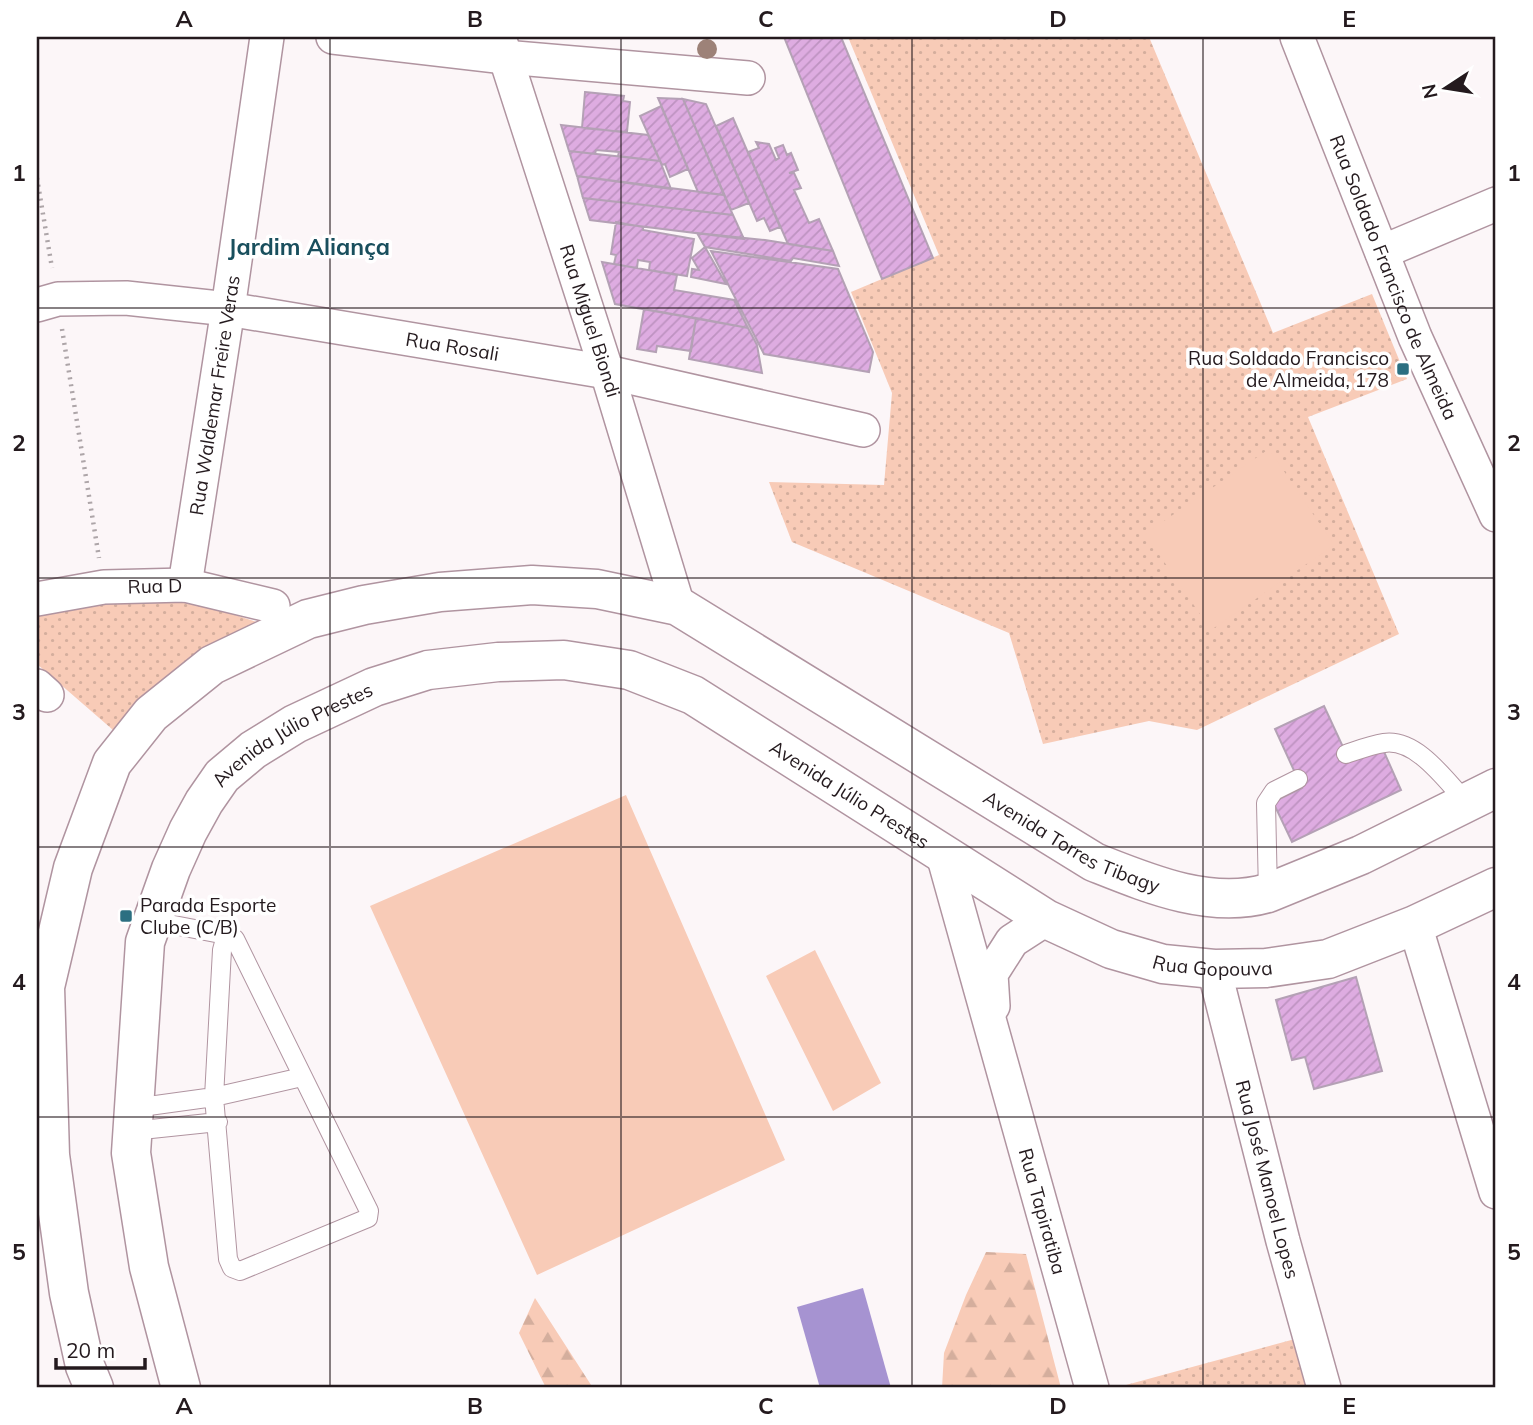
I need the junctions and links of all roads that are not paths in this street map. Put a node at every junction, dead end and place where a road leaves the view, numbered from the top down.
1 (267, 37) edge
2 (333, 37) edge
3 (1297, 37) edge
4 (502, 47) edge
5 (748, 78) dead end
6 (1496, 204) edge
7 (1382, 252) junction
8 (47, 302) edge
9 (229, 309) junction
10 (607, 372) junction
11 (863, 430) dead end
12 (1495, 509) edge
13 (186, 585) junction
14 (37, 599) edge
15 (273, 606) dead end
16 (678, 606) junction
17 (1346, 754) dead end
18 (1298, 779) dead end
19 (1482, 796) edge
20 (942, 851) junction
21 (1496, 887) edge
22 (1268, 893) junction
23 (1046, 919) junction
24 (153, 920) junction
25 (1415, 925) junction
26 (226, 935) junction
27 (1214, 968) junction
28 (994, 1037) junction
29 (302, 1077) junction
30 (214, 1097) junction
31 (133, 1120) junction
32 (218, 1122) junction
33 (1496, 1192) edge
34 (94, 1388) edge
35 (181, 1388) edge
36 (1092, 1388) edge
37 (1324, 1388) edge

1 - 9 street, Rua Waldemar Freire Veras
2 - 4 street
3 - 7 street, Rua Soldado Francisco de Almeida
4 - 5 street
4 - 10 street, Rua Miguel Biondi
6 - 7 street
7 - 12 street, Rua Soldado Francisco de Almeida
8 - 9 street, Rua Rosali
9 - 10 street, Rua Rosali
9 - 13 street, Rua Waldemar Freire Veras
10 - 11 street, Rua Rosali
10 - 16 street, Rua Miguel Biondi
13 - 14 street, Rua D
13 - 15 street, Rua D
16 - 22 main road, Avenida Torres Tibagy
16 - 34 main road
17 - 19 lane
18 - 22 lane
19 - 22 main road, Avenida Torres Tibagy
20 - 23 main road, Rua Gopouva
20 - 24 main road, Avenida Júlio Prestes
20 - 28 street, Rua Tapiratiba
21 - 25 main road, Rua Gopouva
23 - 27 main road, Rua Gopouva
23 - 28 street, Rua Tapiratiba
24 - 26 lane
24 - 31 main road, Avenida Júlio Prestes
25 - 27 main road, Rua Gopouva
25 - 33 street
26 - 29 lane
26 - 30 lane
27 - 37 street, Rua José Manoel Lopes
28 - 36 street, Rua Tapiratiba
29 - 30 lane
29 - 32 lane
30 - 31 lane
30 - 32 lane
31 - 32 lane
31 - 35 main road, Avenida Júlio Prestes

